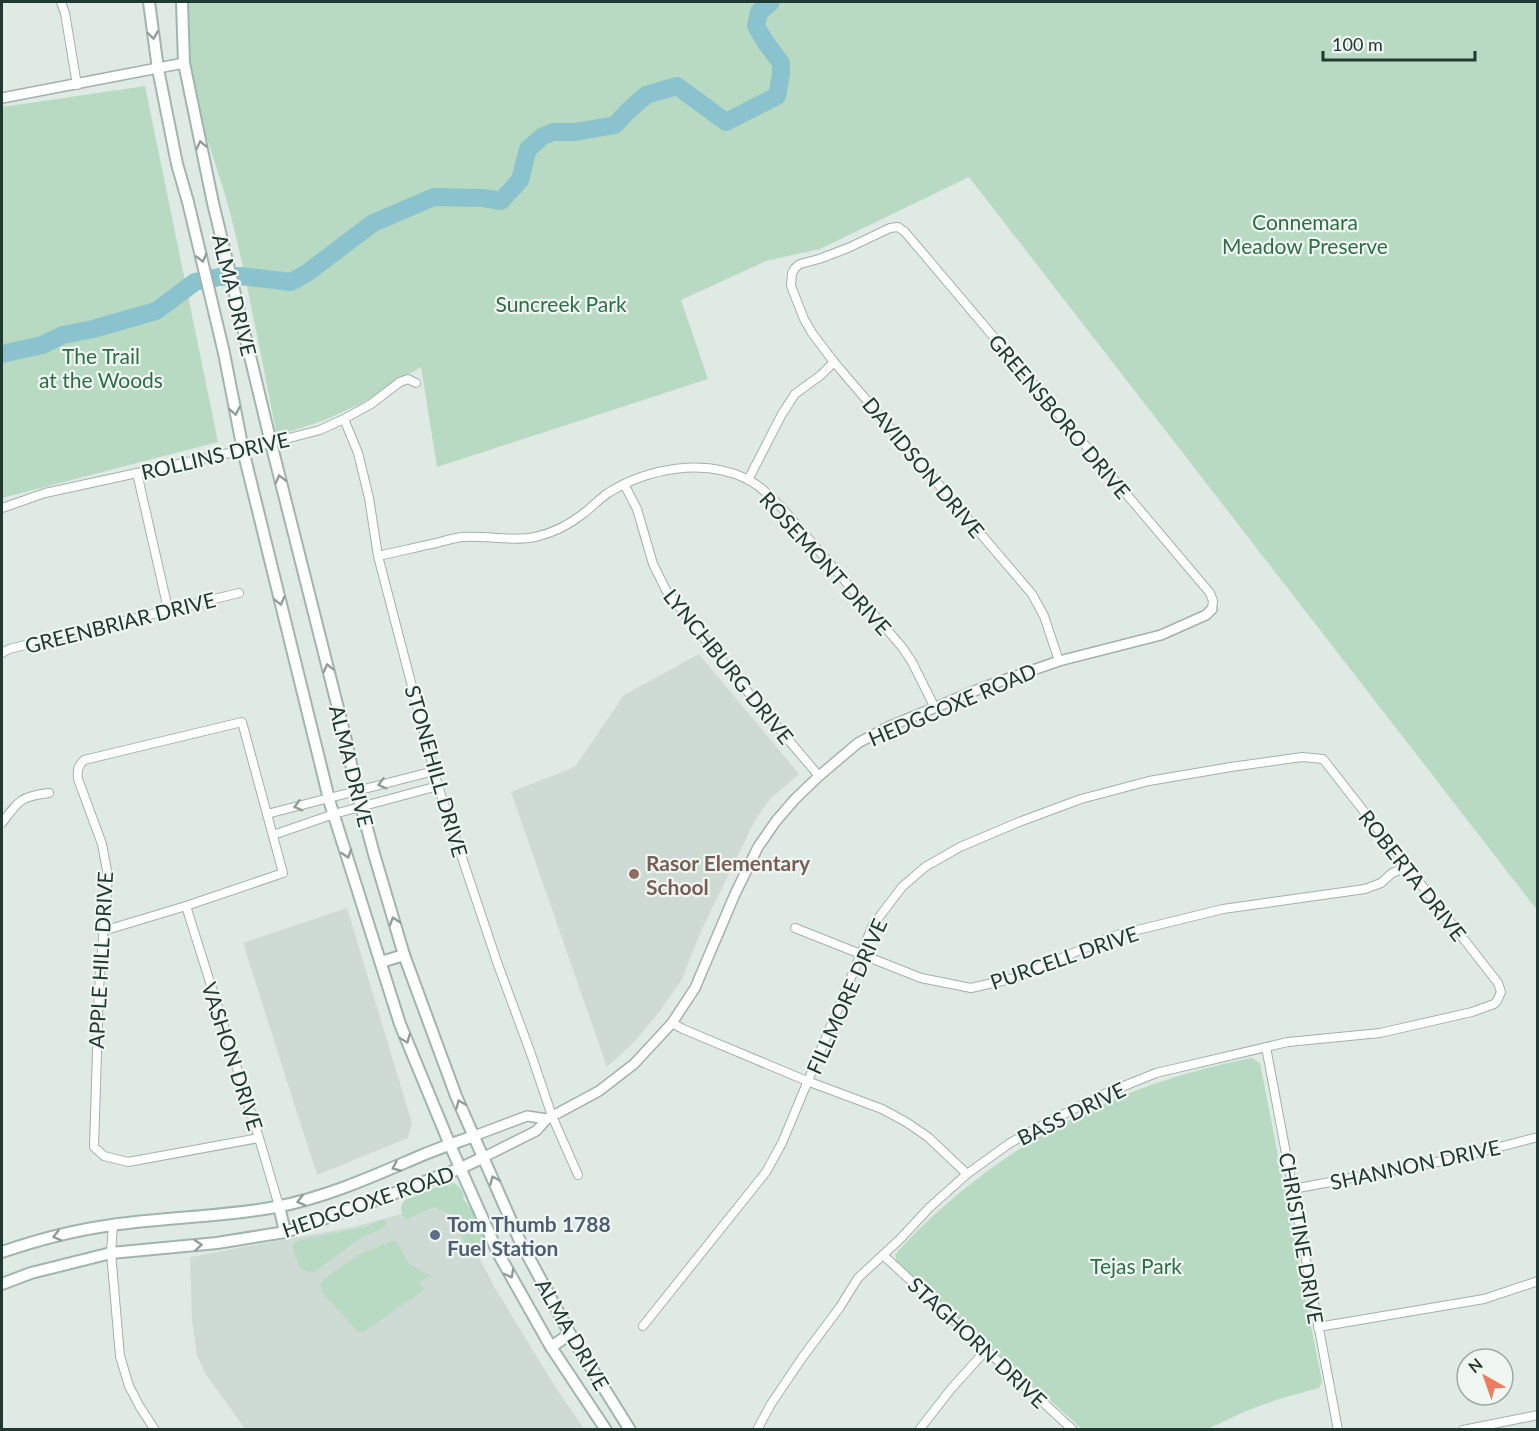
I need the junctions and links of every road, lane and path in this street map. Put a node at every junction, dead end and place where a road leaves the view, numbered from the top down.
1 (61, 2) edge
2 (149, 2) edge
3 (182, 2) edge
4 (184, 63) junction
5 (158, 69) junction
6 (77, 85) junction
7 (2, 98) edge
8 (898, 228) joint
9 (834, 362) junction
10 (416, 383) dead end
11 (344, 419) junction
12 (271, 443) junction
13 (243, 450) junction
14 (137, 473) junction
15 (748, 480) junction
16 (624, 484) junction
17 (2, 508) edge
18 (378, 556) junction
19 (239, 593) dead end
20 (168, 609) junction
21 (1212, 609) joint
22 (2, 653) edge
23 (1059, 661) junction
24 (935, 708) junction
25 (1323, 759) joint
26 (434, 771) junction
27 (819, 776) junction
28 (438, 786) junction
29 (357, 791) junction
30 (49, 793) dead end
31 (329, 798) junction
32 (362, 807) junction
33 (267, 814) junction
34 (334, 814) junction
35 (2, 823) edge
36 (273, 835) junction
37 (1407, 867) junction
38 (186, 906) junction
39 (795, 928) dead end
40 (103, 931) junction
41 (860, 954) junction
42 (404, 956) junction
43 (381, 962) junction
44 (1501, 992) joint
45 (672, 1023) junction
46 (1266, 1047) junction
47 (807, 1081) junction
48 (549, 1118) junction
49 (474, 1136) junction
50 (1538, 1137) edge
51 (259, 1138) junction
52 (450, 1145) junction
53 (484, 1157) junction
54 (461, 1168) junction
55 (967, 1174) junction
56 (578, 1175) dead end
57 (1293, 1189) junction
58 (279, 1206) junction
59 (113, 1225) junction
60 (285, 1232) junction
61 (2, 1252) edge
62 (111, 1253) junction
63 (883, 1255) junction
64 (1538, 1281) edge
65 (2, 1284) edge
66 (643, 1326) dead end
67 (1318, 1327) junction
68 (570, 1334) junction
69 (551, 1347) junction
70 (987, 1350) junction
71 (1538, 1415) edge
72 (155, 1430) edge
73 (606, 1430) edge
74 (630, 1430) edge
75 (757, 1430) edge
76 (919, 1430) edge
77 (1073, 1430) edge
78 (1338, 1430) edge
79 (1463, 1430) edge

1 - 6 street
2 -> 5 main road, ALMA DRIVE
3 - 4 main road, ALMA DRIVE
4 - 5 street
12 -> 4 main road, ALMA DRIVE
5 - 6 street
5 -> 13 main road, ALMA DRIVE
6 - 7 street
8 - 9 street, DAVIDSON DRIVE
8 - 21 street, GREENSBORO DRIVE
9 - 15 street
9 - 23 street, DAVIDSON DRIVE
10 - 11 street, ROLLINS DRIVE
11 - 12 street, ROLLINS DRIVE
11 - 18 street, STONEHILL DRIVE
12 - 13 street, ROLLINS DRIVE
29 -> 12 main road, ALMA DRIVE
13 - 14 street, ROLLINS DRIVE
13 -> 31 main road, ALMA DRIVE
14 - 17 street, ROLLINS DRIVE
14 - 20 street
15 - 16 street, ROSEMONT DRIVE
15 - 24 street, ROSEMONT DRIVE
16 - 18 street, ROSEMONT DRIVE
16 - 27 street, LYNCHBURG DRIVE
18 - 26 street, STONEHILL DRIVE
19 - 20 street, GREENBRIAR DRIVE
20 - 22 street, GREENBRIAR DRIVE
21 - 23 street, HEDGCOXE ROAD
23 - 24 street, HEDGCOXE ROAD
24 - 27 street, HEDGCOXE ROAD
25 - 37 street, ROBERTA DRIVE
25 - 41 street, FILLMORE DRIVE
26 - 28 street, STONEHILL DRIVE
26 -> 29 street
27 - 45 street, HEDGCOXE ROAD
28 - 32 street
28 - 48 street, STONEHILL DRIVE
29 - 31 street
29 - 32 main road, ALMA DRIVE
30 - 35 street
31 -> 33 street
31 - 34 main road, ALMA DRIVE
32 - 34 street
42 -> 32 main road, ALMA DRIVE
33 - 36 street
33 - 40 street, APPLE HILL DRIVE
34 - 36 street
34 -> 43 main road, ALMA DRIVE
36 - 38 street
37 - 41 street, PURCELL DRIVE
37 - 44 street, ROBERTA DRIVE
38 - 40 street
38 - 51 street, VASHON DRIVE
39 - 41 street, PURCELL DRIVE
40 - 51 street, APPLE HILL DRIVE
41 - 47 street, FILLMORE DRIVE
42 - 43 main road
49 -> 42 main road, ALMA DRIVE
43 -> 52 main road, ALMA DRIVE
44 - 46 street, BASS DRIVE
45 - 47 street
45 - 48 street, HEDGCOXE ROAD
46 - 55 street, BASS DRIVE
46 - 57 street, CHRISTINE DRIVE
47 - 55 street
47 - 66 street, FILLMORE DRIVE
48 - 49 street, HEDGCOXE ROAD
48 - 53 street, HEDGCOXE ROAD
48 - 56 street, STONEHILL DRIVE
49 - 52 main road, HEDGCOXE ROAD
49 - 53 main road, ALMA DRIVE
50 - 57 street, SHANNON DRIVE
51 - 58 street, VASHON DRIVE
52 - 54 main road, ALMA DRIVE
52 -> 58 main road, HEDGCOXE ROAD
53 - 54 main road, HEDGCOXE ROAD
68 -> 53 main road, ALMA DRIVE
54 - 60 main road, HEDGCOXE ROAD
54 -> 69 main road, ALMA DRIVE
55 - 63 street, BASS DRIVE
57 - 67 street, CHRISTINE DRIVE
58 - 59 main road, HEDGCOXE ROAD
58 - 60 main road
59 -> 61 main road, HEDGCOXE ROAD
59 - 62 street
62 -> 60 main road, HEDGCOXE ROAD
62 - 65 main road, HEDGCOXE ROAD
62 - 72 street
63 - 70 street, STAGHORN DRIVE
63 - 75 street, BASS DRIVE
64 - 67 street
67 - 78 street, CHRISTINE DRIVE
68 - 69 main road
68 - 74 main road, ALMA DRIVE
69 - 73 main road, ALMA DRIVE
70 - 76 street
70 - 77 street, STAGHORN DRIVE
71 - 79 street

